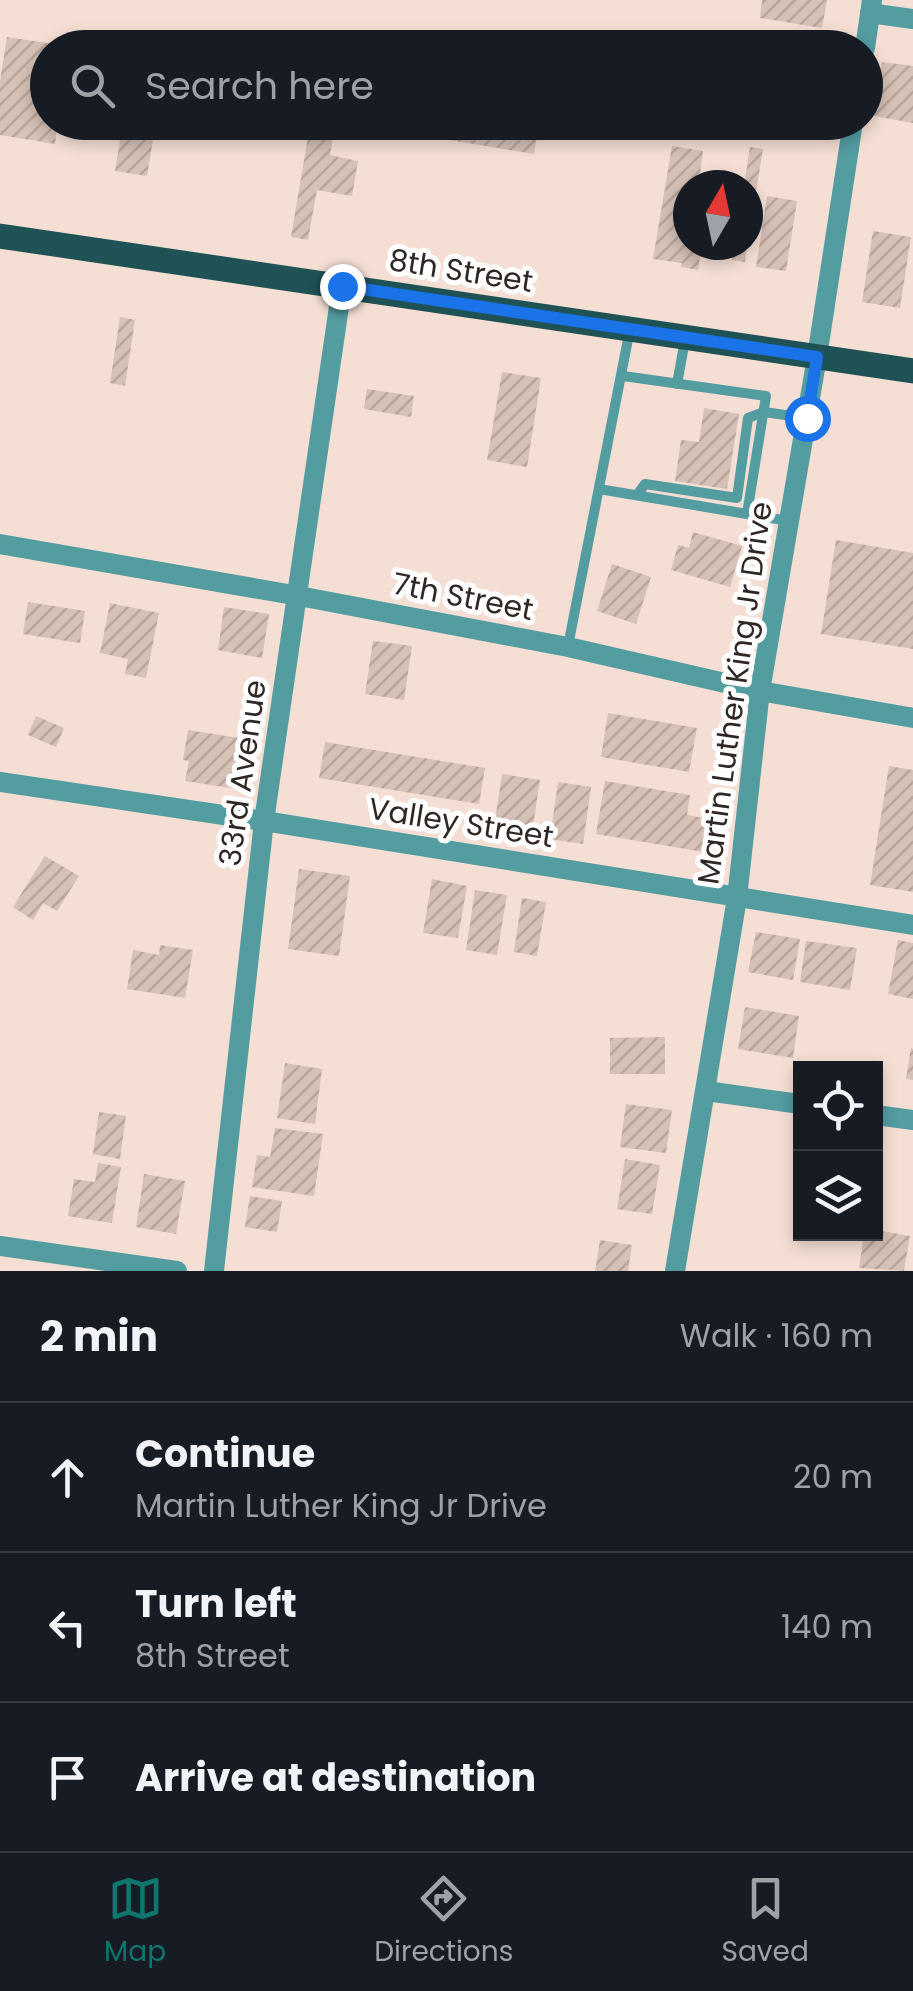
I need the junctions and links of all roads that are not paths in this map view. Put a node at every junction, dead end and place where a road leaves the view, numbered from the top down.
1 (871, 6) edge
2 (913, 19) edge
3 (850, 140) edge
4 (0, 236) edge
5 (342, 286) junction
6 (630, 329) junction
7 (685, 338) junction
8 (817, 357) junction
9 (913, 372) edge
10 (623, 376) junction
11 (677, 384) junction
12 (764, 412) junction
13 (807, 418) junction
14 (599, 489) junction
15 (637, 495) junction
16 (747, 514) junction
17 (790, 520) junction
18 (0, 544) edge
19 (299, 596) junction
20 (568, 647) junction
21 (760, 691) junction
22 (913, 718) edge
23 (0, 782) edge
24 (264, 821) junction
25 (736, 898) junction
26 (913, 925) edge
27 (706, 1091) junction
28 (793, 1103) edge
29 (883, 1116) edge
30 (913, 1120) edge
31 (0, 1246) edge
32 (177, 1271) edge
33 (214, 1271) edge
34 (675, 1271) edge

1 - 2 street
3 - 8 street, Martin Luther King Jr Drive
4 - 5 main road, 8th Street
5 - 6 main road, 8th Street
5 - 19 street, 33rd Avenue
6 - 7 main road, 8th Street
6 - 10 lane
7 - 8 main road, 8th Street
7 - 11 lane
8 - 9 main road, 8th Street
8 - 13 street, Martin Luther King Jr Drive
10 - 11 lane
10 - 14 lane
11 - 12 lane
12 - 13 lane
12 - 15 lane
12 - 16 lane
13 - 17 street, Martin Luther King Jr Drive
14 - 15 lane
14 - 20 lane
15 - 16 lane
16 - 17 lane
17 - 21 street, Martin Luther King Jr Drive
18 - 19 street, 7th Street
19 - 20 street, 7th Street
19 - 24 street, 33rd Avenue
20 - 21 street, 7th Street
21 - 22 street, 7th Street
21 - 25 street, Martin Luther King Jr Drive
23 - 24 street, Valley Street
24 - 25 street, Valley Street
24 - 33 street, 33rd Avenue
25 - 26 street, Valley Street
25 - 27 street, Martin Luther King Jr Drive
27 - 28 street
27 - 34 street, Martin Luther King Jr Drive
29 - 30 street
31 - 32 street

